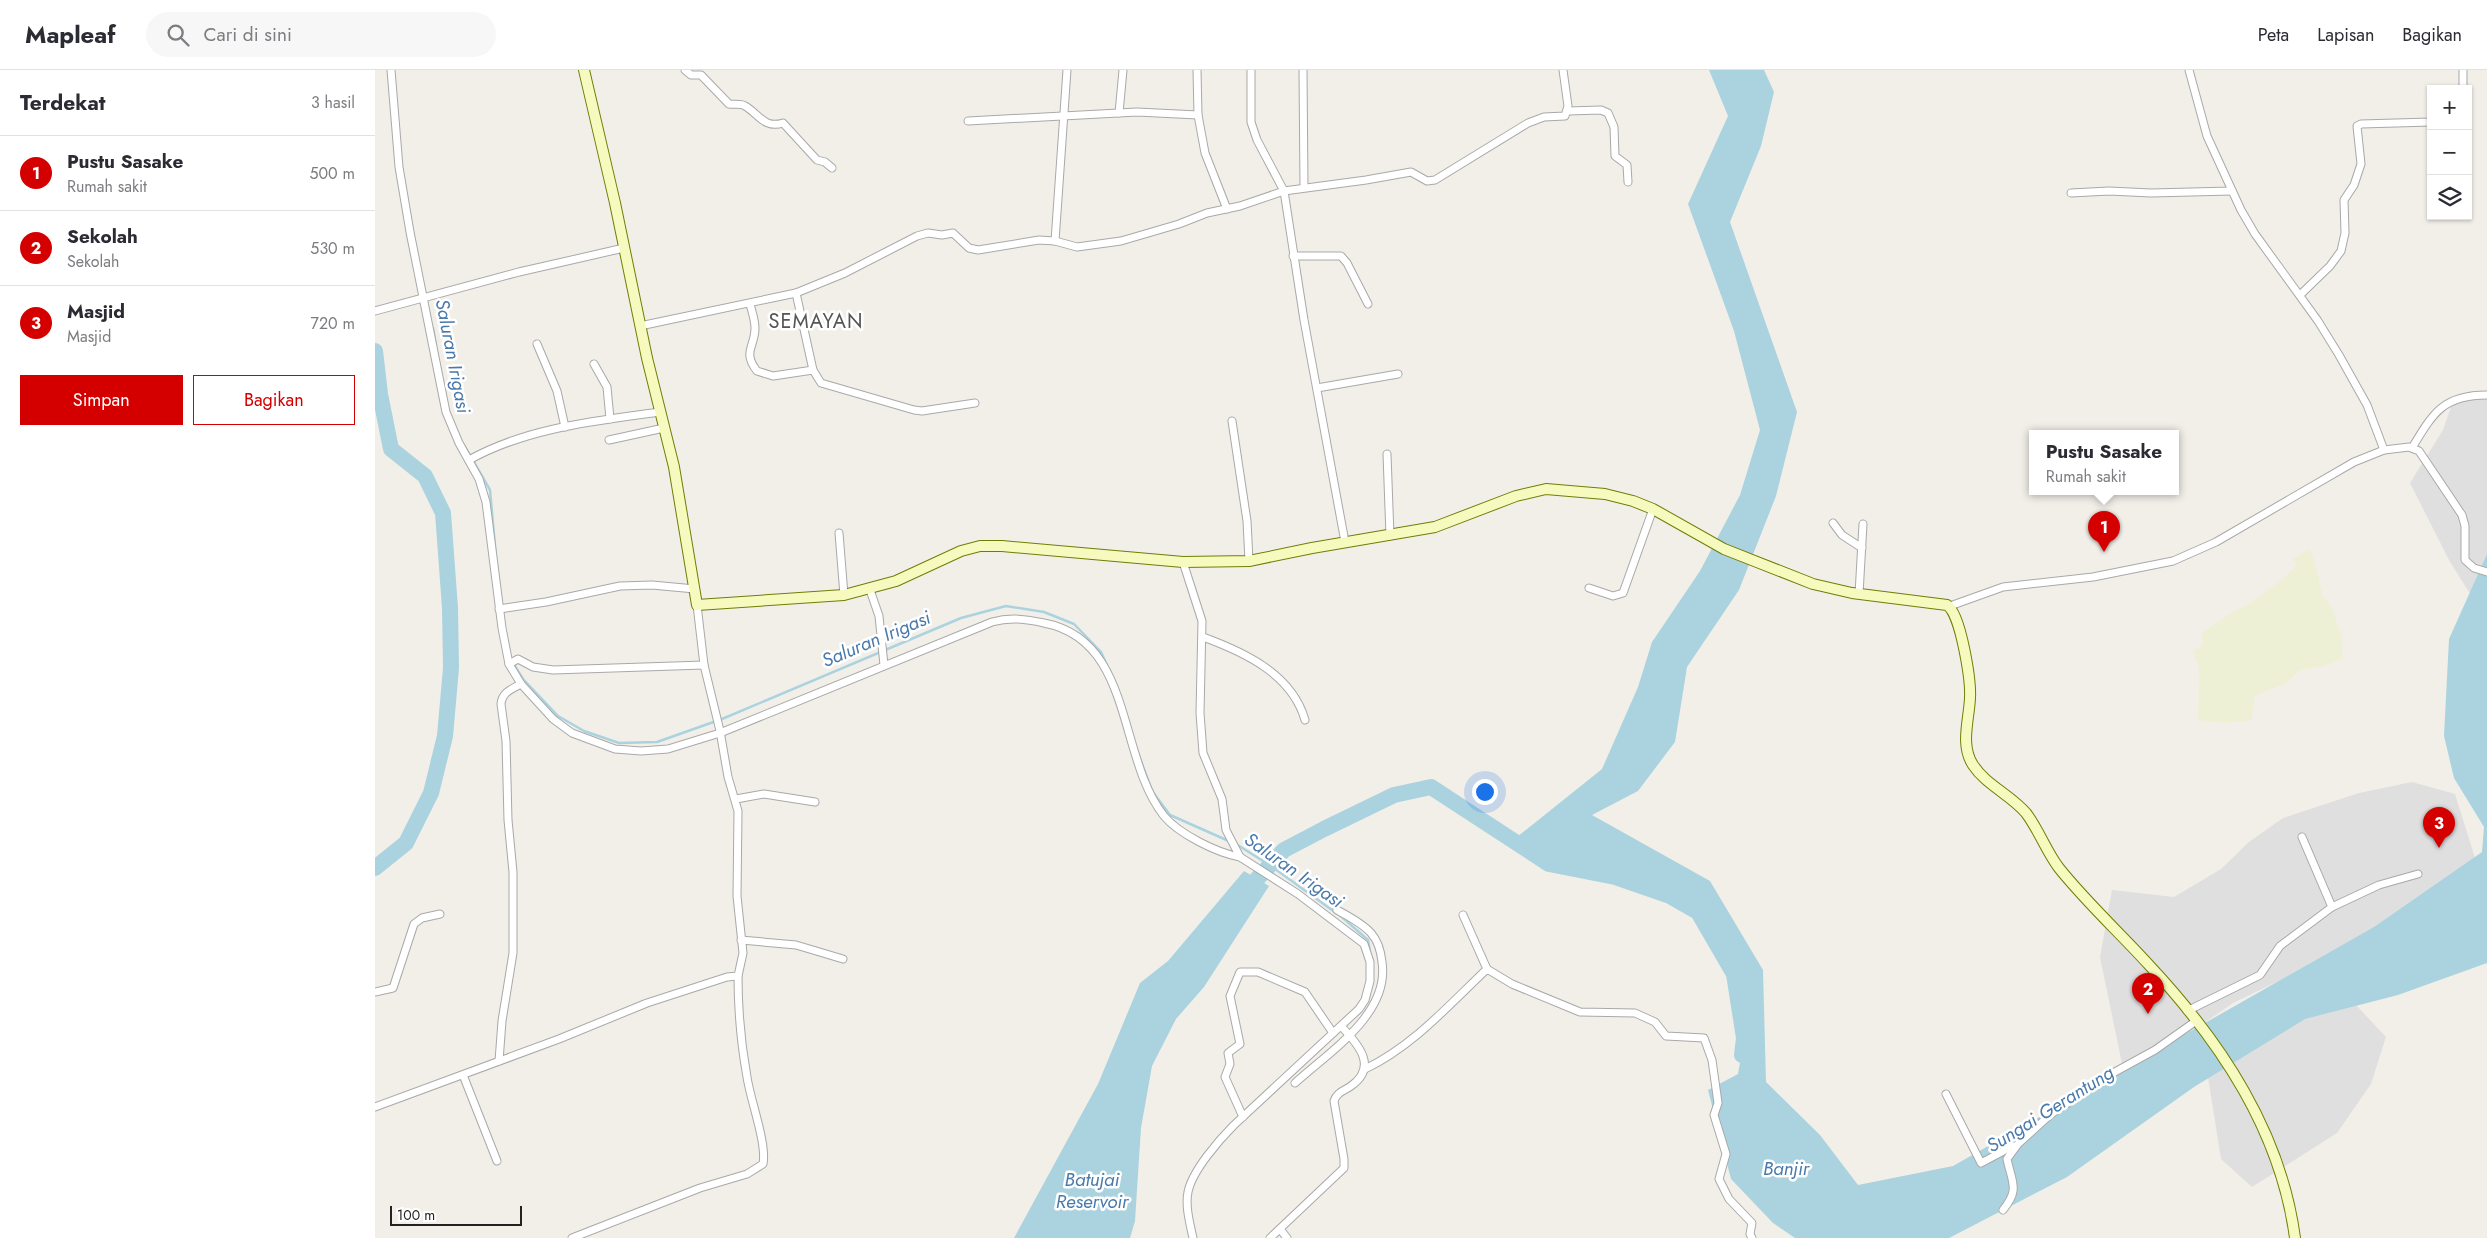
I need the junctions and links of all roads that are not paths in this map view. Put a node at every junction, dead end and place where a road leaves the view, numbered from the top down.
1 (391, 70) edge
2 (584, 70) edge
3 (685, 70) edge
4 (1067, 70) edge
5 (1123, 70) edge
6 (1197, 70) edge
7 (1251, 70) edge
8 (1303, 70) edge
9 (1563, 70) edge
10 (2189, 70) edge
11 (2463, 70) edge
12 (2463, 85) edge
13 (1568, 111) junction
14 (1119, 113) junction
15 (1198, 115) junction
16 (1065, 116) junction
17 (968, 121) dead end
18 (2427, 122) edge
19 (832, 168) dead end
20 (1628, 182) dead end
21 (1304, 187) junction
22 (1284, 191) junction
23 (2233, 191) junction
24 (2071, 193) dead end
25 (1227, 209) junction
26 (1055, 241) junction
27 (624, 248) junction
28 (1293, 256) junction
29 (796, 294) junction
30 (2300, 295) junction
31 (424, 298) junction
32 (749, 304) junction
33 (1368, 304) dead end
34 (375, 311) edge
35 (641, 326) junction
36 (537, 344) dead end
37 (595, 364) dead end
38 (813, 370) junction
39 (1398, 374) dead end
40 (1317, 388) junction
41 (2487, 395) edge
42 (975, 403) dead end
43 (660, 412) junction
44 (610, 419) junction
45 (1232, 421) dead end
46 (565, 427) junction
47 (664, 428) junction
48 (609, 440) dead end
49 (2413, 448) junction
50 (2384, 450) junction
51 (1387, 454) dead end
52 (471, 458) junction
53 (1653, 509) junction
54 (1833, 523) dead end
55 (1863, 524) dead end
56 (839, 533) dead end
57 (1390, 536) junction
58 (1345, 542) junction
59 (1862, 548) junction
60 (1249, 561) junction
61 (1183, 562) junction
62 (2487, 572) edge
63 (1589, 588) dead end
64 (695, 589) junction
65 (870, 590) junction
66 (1859, 594) junction
67 (844, 595) junction
68 (697, 605) junction
69 (1950, 606) junction
70 (500, 609) junction
71 (1203, 636) junction
72 (513, 662) junction
73 (704, 665) junction
74 (884, 665) junction
75 (521, 684) junction
76 (1305, 720) dead end
77 (720, 732) junction
78 (736, 800) junction
79 (815, 802) dead end
80 (2302, 837) dead end
81 (1241, 858) junction
82 (2418, 874) dead end
83 (2332, 907) junction
84 (1337, 910) dead end
85 (440, 914) dead end
86 (1463, 915) dead end
87 (1350, 925) junction
88 (741, 940) junction
89 (843, 959) dead end
90 (1487, 969) junction
91 (738, 976) junction
92 (375, 992) edge
93 (2187, 1010) junction
94 (2197, 1021) junction
95 (1345, 1030) junction
96 (1333, 1033) junction
97 (499, 1061) junction
98 (1365, 1069) junction
99 (463, 1075) junction
100 (1295, 1083) dead end
101 (1946, 1094) dead end
102 (375, 1107) edge
103 (1243, 1117) junction
104 (2018, 1144) junction
105 (497, 1161) dead end
106 (2003, 1210) dead end
107 (1280, 1229) junction
108 (573, 1238) edge
109 (1193, 1238) edge
110 (1270, 1238) edge
111 (1287, 1238) edge
112 (1752, 1238) edge
113 (2295, 1238) edge

1 - 31 street
2 - 27 street
3 - 19 street
4 - 16 street
5 - 14 street
6 - 15 street
7 - 22 street
8 - 21 street
9 - 13 street
10 - 23 street
11 - 12 street
13 - 20 street
13 - 21 street
14 - 15 street
14 - 16 street
15 - 25 street
16 - 17 street
16 - 26 street
18 - 30 street
21 - 22 street
22 - 25 street
22 - 28 street
23 - 24 street
23 - 30 street
25 - 26 street
26 - 29 street
27 - 31 street
27 - 35 street
28 - 33 street
28 - 40 street
29 - 32 street
29 - 38 street
30 - 50 street
31 - 34 street
31 - 52 street
32 - 35 street
32 - 38 street
35 - 43 street
36 - 46 street
37 - 44 street
38 - 42 street
39 - 40 street
40 - 58 street
41 - 49 street
43 - 44 street
43 - 47 street
44 - 46 street
45 - 60 street
46 - 52 street
47 - 48 street
47 - 64 street
49 - 50 street
49 - 62 street
50 - 69 street
51 - 57 street
52 - 70 street
53 - 57 street
53 - 63 street
53 - 66 street
54 - 59 street
55 - 59 street
56 - 67 street
57 - 58 street
58 - 60 street
59 - 66 street
60 - 61 street
61 - 65 street
61 - 71 street
64 - 68 street
64 - 70 street
65 - 67 street
65 - 74 street
66 - 69 street
67 - 68 street
68 - 73 street
69 - 93 street
70 - 72 street
71 - 76 street
71 - 81 street
72 - 73 street
72 - 75 street
73 - 77 street
74 - 77 street
74 - 81 street
75 - 77 street
75 - 97 street
77 - 78 street
78 - 79 street
78 - 88 street
80 - 83 street
81 - 87 street
82 - 83 street
83 - 93 street
84 - 87 street
85 - 92 street
86 - 90 street
87 - 95 street
87 - 95 street
88 - 89 street
88 - 91 street
90 - 98 street
90 - 112 street
91 - 97 street
91 - 108 street
93 - 94 street
94 - 104 street
94 - 113 street
95 - 96 street
95 - 98 street
95 - 100 street
96 - 103 street
96 - 103 street
97 - 99 street
98 - 107 street
99 - 102 street
99 - 105 street
101 - 104 street
103 - 109 street
104 - 106 street
107 - 110 street
107 - 111 street

